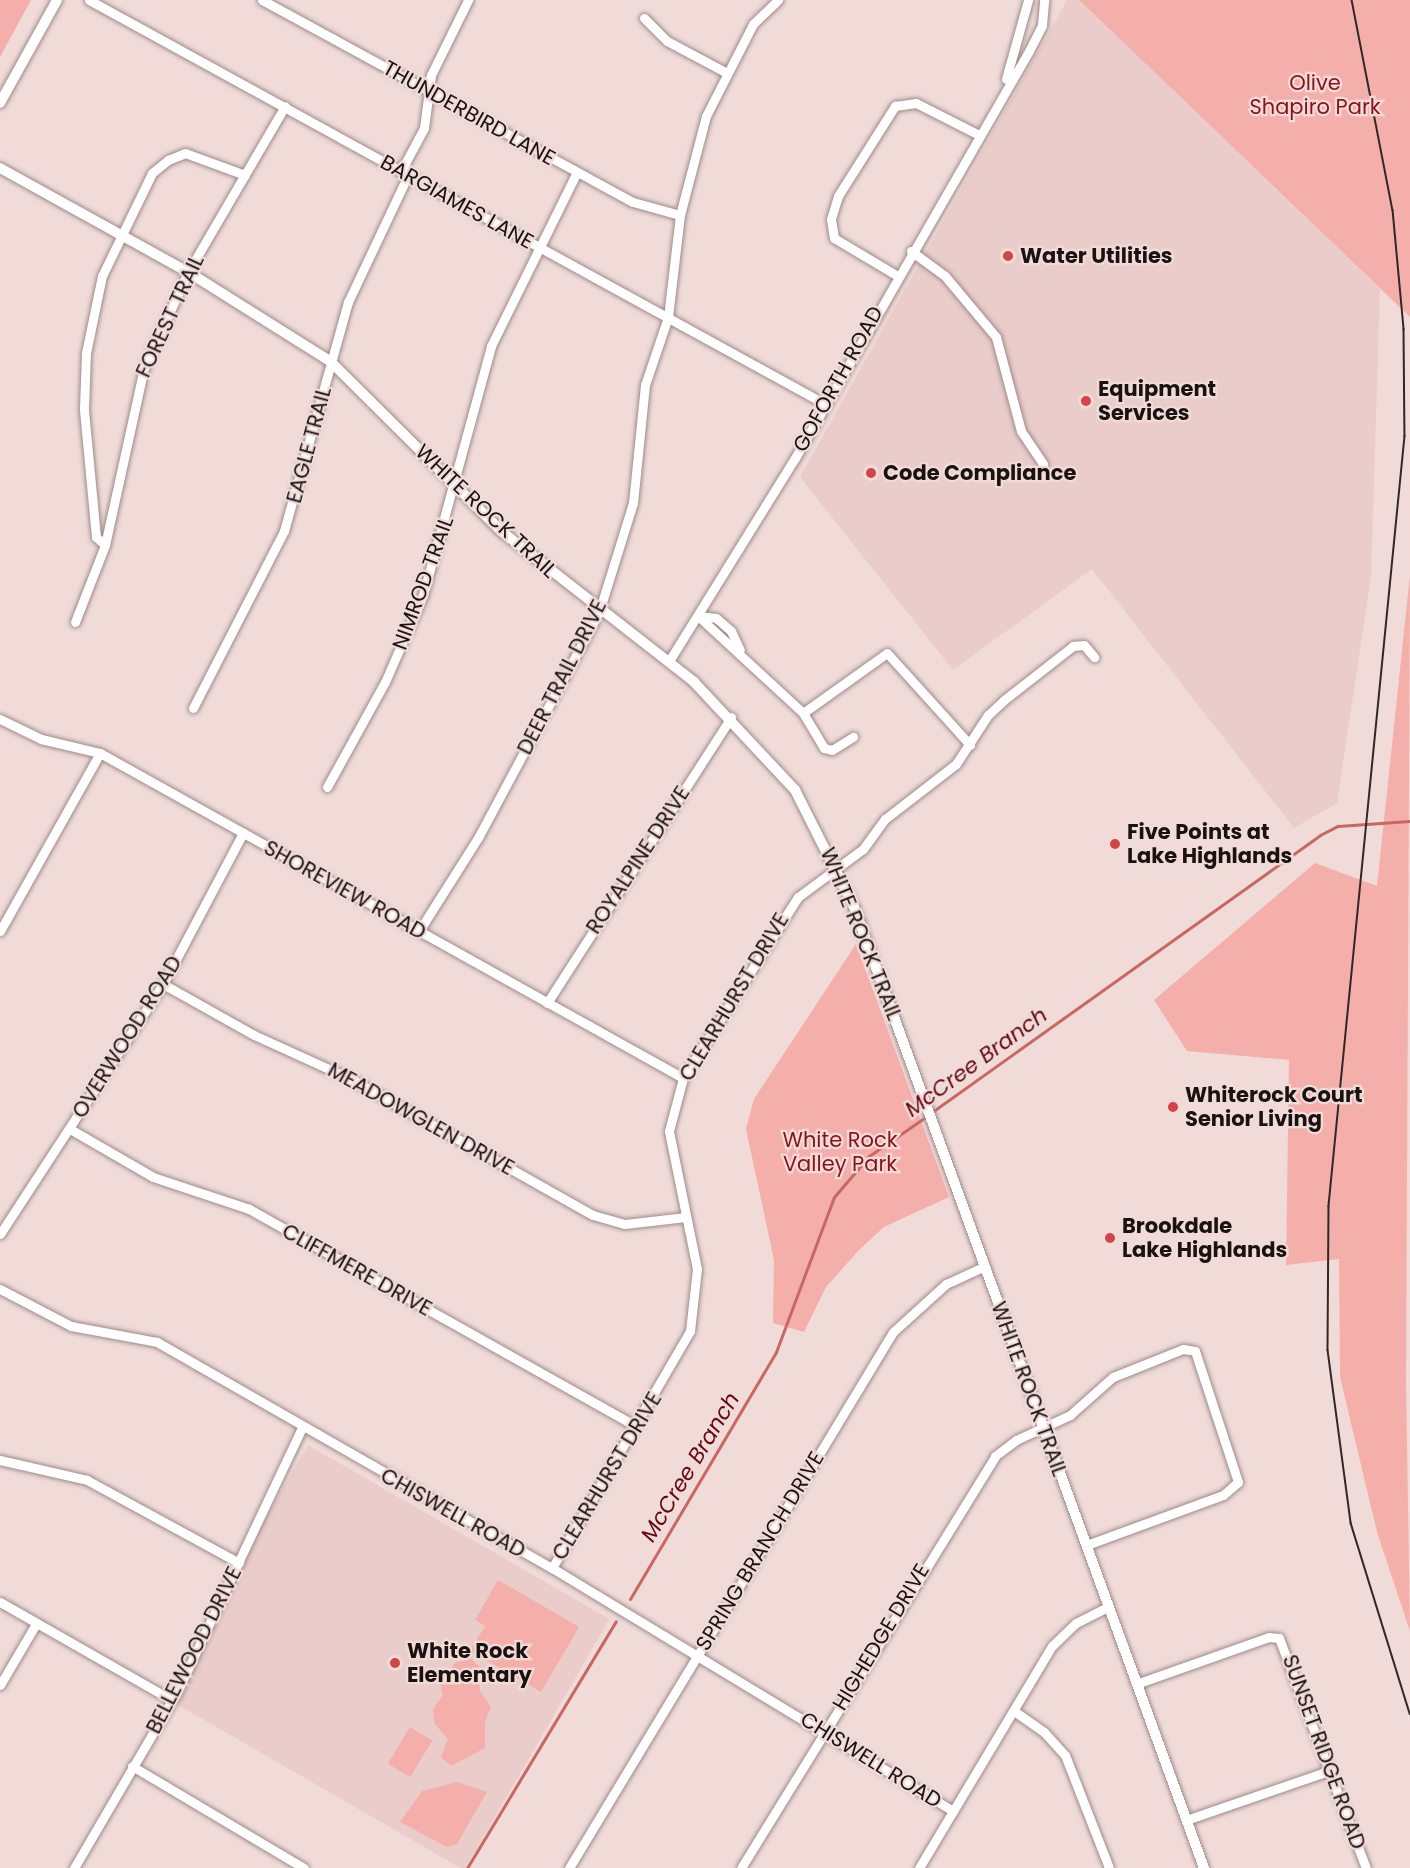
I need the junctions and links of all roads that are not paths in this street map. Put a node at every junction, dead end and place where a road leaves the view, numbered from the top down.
1 (57, 0) edge
2 (89, 0) edge
3 (468, 0) edge
4 (778, 0) edge
5 (1028, 0) edge
6 (1044, 0) edge
7 (268, 1) edge
8 (644, 18) dead end
9 (725, 72) junction
10 (429, 91) junction
11 (1000, 93) junction
12 (0, 103) edge
13 (285, 106) junction
14 (977, 134) junction
15 (0, 168) edge
16 (577, 172) junction
17 (404, 173) junction
18 (245, 175) junction
19 (680, 215) junction
20 (121, 234) junction
21 (537, 246) junction
22 (911, 251) junction
23 (188, 272) junction
24 (896, 275) junction
25 (668, 317) junction
26 (330, 361) junction
27 (825, 404) junction
28 (1043, 464) dead end
29 (453, 483) junction
30 (105, 545) junction
31 (599, 612) junction
32 (698, 616) junction
33 (75, 622) dead end
34 (1094, 657) dead end
35 (669, 661) junction
36 (193, 708) dead end
37 (803, 713) junction
38 (731, 717) junction
39 (0, 719) edge
40 (853, 737) dead end
41 (970, 745) junction
42 (99, 753) junction
43 (327, 787) dead end
44 (243, 833) junction
45 (838, 868) junction
46 (0, 931) edge
47 (419, 931) junction
48 (163, 984) junction
49 (547, 1004) junction
50 (683, 1078) junction
51 (70, 1129) junction
52 (686, 1217) junction
53 (0, 1234) edge
54 (986, 1266) junction
55 (0, 1290) edge
56 (303, 1426) junction
57 (636, 1426) junction
58 (1043, 1428) junction
59 (0, 1460) edge
60 (1086, 1545) junction
61 (239, 1563) junction
62 (552, 1568) junction
63 (0, 1602) edge
64 (1108, 1607) junction
65 (36, 1624) junction
66 (698, 1654) junction
67 (1136, 1684) junction
68 (0, 1685) edge
69 (172, 1700) junction
70 (1014, 1711) junction
71 (824, 1730) junction
72 (132, 1766) junction
73 (1330, 1770) junction
74 (953, 1811) junction
75 (1186, 1820) junction
76 (74, 1868) edge
77 (304, 1868) edge
78 (568, 1868) edge
79 (741, 1868) edge
80 (918, 1868) edge
81 (1109, 1868) edge
82 (1204, 1868) edge
83 (1366, 1868) edge

1 - 12 street
2 - 13 street, BARGIAMES LANE
3 - 10 street, EAGLE TRAIL
4 - 9 street, DEER TRAIL DRIVE
5 - 11 street, GOFORTH ROAD
6 - 11 street, GOFORTH ROAD
7 - 10 street, THUNDERBIRD LANE
8 - 9 street
9 - 19 street, DEER TRAIL DRIVE
10 - 16 street, THUNDERBIRD LANE
10 - 17 street, EAGLE TRAIL
11 - 14 street, GOFORTH ROAD
13 - 17 street, BARGIAMES LANE
13 - 18 street, FOREST TRAIL
14 - 22 street, GOFORTH ROAD
14 - 24 street
15 - 20 street, WHITE ROCK TRAIL
16 - 19 street, THUNDERBIRD LANE
16 - 21 street, NIMROD TRAIL
17 - 21 street, BARGIAMES LANE
17 - 26 street, EAGLE TRAIL
18 - 20 street
18 - 23 street, FOREST TRAIL
19 - 25 street, DEER TRAIL DRIVE
20 - 23 street, WHITE ROCK TRAIL
20 - 30 street
21 - 25 street, BARGIAMES LANE
21 - 29 street, NIMROD TRAIL
22 - 24 street, GOFORTH ROAD
22 - 28 street
23 - 26 street, WHITE ROCK TRAIL
23 - 30 street, FOREST TRAIL
24 - 27 street, GOFORTH ROAD
25 - 27 street, BARGIAMES LANE
25 - 31 street, DEER TRAIL DRIVE
26 - 29 street, WHITE ROCK TRAIL
26 - 36 street, EAGLE TRAIL
27 - 32 street, GOFORTH ROAD
29 - 31 street, WHITE ROCK TRAIL
29 - 43 street, NIMROD TRAIL
30 - 33 street, FOREST TRAIL
31 - 35 street, WHITE ROCK TRAIL
31 - 47 street, DEER TRAIL DRIVE
32 - 35 street, GOFORTH ROAD
32 - 37 street
34 - 41 street, CLEARHURST DRIVE
35 - 38 street, WHITE ROCK TRAIL
37 - 40 street
37 - 41 street
38 - 45 street, WHITE ROCK TRAIL
38 - 49 street, ROYALPINE DRIVE
39 - 42 street, SHOREVIEW ROAD
41 - 45 street, CLEARHURST DRIVE
42 - 44 street, SHOREVIEW ROAD
42 - 46 street
44 - 47 street, SHOREVIEW ROAD
44 - 48 street, OVERWOOD ROAD
45 - 50 street, CLEARHURST DRIVE
45 - 54 street, WHITE ROCK TRAIL
47 - 49 street, SHOREVIEW ROAD
48 - 51 street, OVERWOOD ROAD
48 - 52 street, MEADOWGLEN DRIVE
49 - 50 street, SHOREVIEW ROAD
50 - 52 street, CLEARHURST DRIVE
51 - 53 street, OVERWOOD ROAD
51 - 57 street, CLIFFMERE DRIVE
52 - 57 street, CLEARHURST DRIVE
54 - 58 street, WHITE ROCK TRAIL
54 - 66 street, SPRING BRANCH DRIVE
55 - 56 street, CHISWELL ROAD
56 - 61 street, BELLEWOOD DRIVE
56 - 62 street, CHISWELL ROAD
57 - 62 street, CLEARHURST DRIVE
58 - 60 street, WHITE ROCK TRAIL
58 - 60 street, HIGHEDGE DRIVE
58 - 71 street, HIGHEDGE DRIVE
59 - 61 street
60 - 64 street, WHITE ROCK TRAIL
61 - 69 street, BELLEWOOD DRIVE
62 - 66 street, CHISWELL ROAD
63 - 65 street
64 - 67 street, WHITE ROCK TRAIL
64 - 70 street
65 - 68 street
65 - 69 street
66 - 71 street, CHISWELL ROAD
66 - 78 street, SPRING BRANCH DRIVE
67 - 73 street, SUNSET RIDGE ROAD
67 - 75 street, WHITE ROCK TRAIL
69 - 72 street, BELLEWOOD DRIVE
70 - 74 street
70 - 81 street
71 - 74 street, CHISWELL ROAD
71 - 79 street, HIGHEDGE DRIVE
72 - 76 street, BELLEWOOD DRIVE
72 - 77 street
73 - 75 street
73 - 83 street, SUNSET RIDGE ROAD
74 - 80 street
75 - 82 street, WHITE ROCK TRAIL

